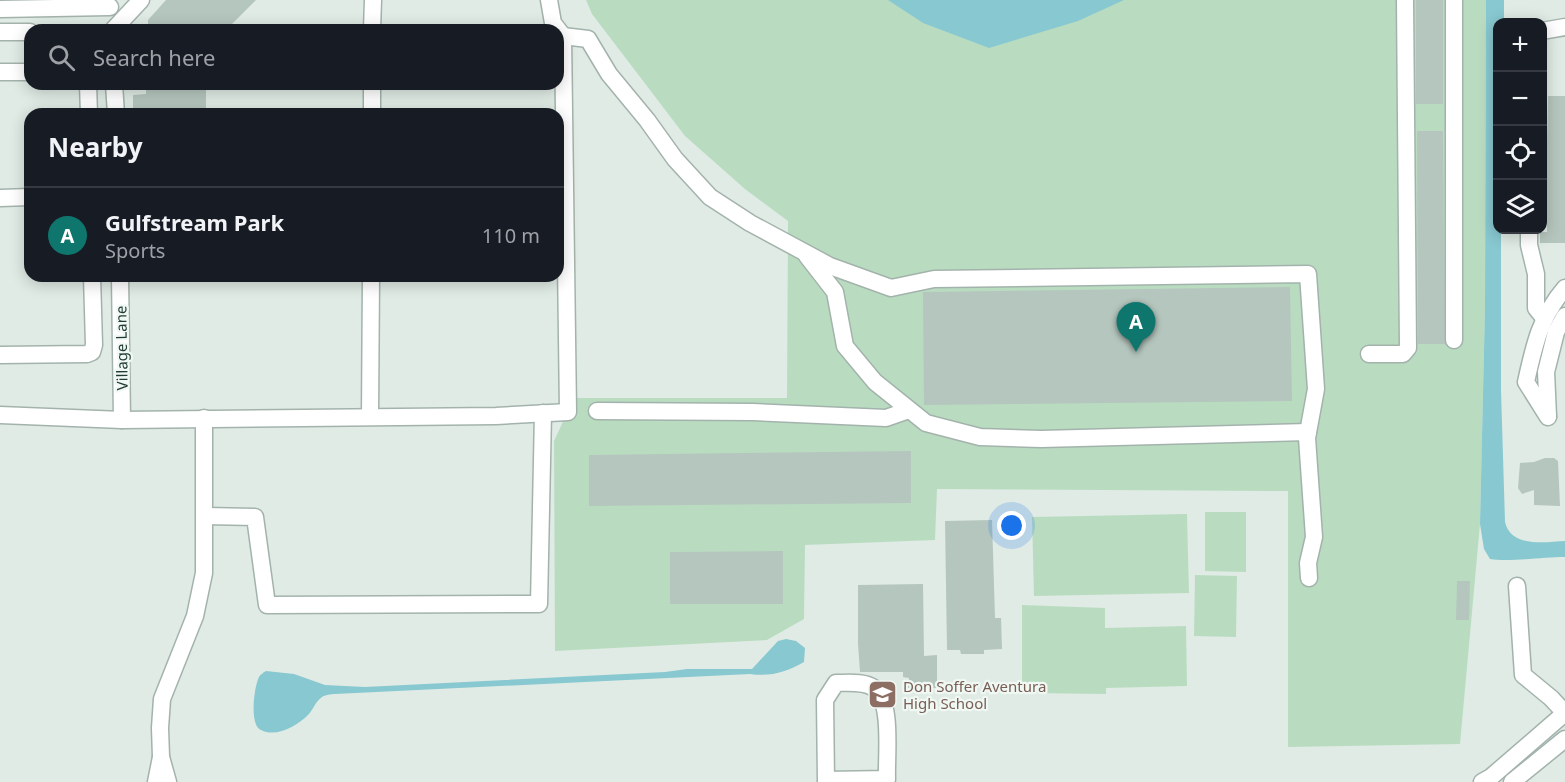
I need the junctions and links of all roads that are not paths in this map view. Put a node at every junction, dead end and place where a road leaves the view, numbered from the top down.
1 (141, 0) edge
2 (373, 0) edge
3 (549, 0) edge
4 (1405, 0) edge
5 (1454, 0) edge
6 (114, 4) edge
7 (0, 9) edge
8 (113, 24) edge
9 (119, 24) edge
10 (372, 24) edge
11 (554, 24) edge
12 (1565, 27) edge
13 (1547, 30) edge
14 (0, 32) edge
15 (24, 32) edge
16 (564, 36) edge
17 (0, 72) edge
18 (24, 72) edge
19 (88, 90) edge
20 (114, 90) edge
21 (372, 90) edge
22 (562, 90) edge
23 (89, 108) edge
24 (116, 108) edge
25 (372, 108) edge
26 (562, 108) edge
27 (24, 197) edge
28 (0, 198) edge
29 (1529, 234) edge
30 (804, 253) junction
31 (92, 282) edge
32 (120, 282) edge
33 (370, 282) edge
34 (564, 282) edge
35 (1565, 288) edge
36 (1565, 316) edge
37 (1544, 318) junction
38 (1454, 340) dead end
39 (1369, 354) dead end
40 (0, 355) edge
41 (909, 410) junction
42 (597, 411) dead end
43 (543, 414) junction
44 (0, 415) edge
45 (370, 416) junction
46 (1548, 417) junction
47 (1565, 417) edge
48 (204, 418) junction
49 (122, 420) junction
50 (1308, 432) junction
51 (205, 516) junction
52 (1309, 578) dead end
53 (1517, 586) dead end
54 (1565, 713) edge
55 (1565, 739) edge
56 (161, 757) junction
57 (826, 781) edge
58 (156, 782) edge
59 (168, 782) edge
60 (1482, 782) edge
61 (1512, 782) edge

1 - 9 street
2 - 10 street
3 - 11 street
4 - 39 street
5 - 38 street
6 - 7 street
6 - 8 street
12 - 13 street
14 - 15 street
16 - 30 street
17 - 18 street
19 - 23 street
20 - 24 street
21 - 25 street
22 - 26 street
27 - 28 street
29 - 37 street
30 - 41 street
30 - 50 street
31 - 40 street
32 - 49 street, Village Lane
33 - 45 street
34 - 43 street
35 - 37 street
36 - 46 street
37 - 46 street
41 - 42 street
41 - 50 street
43 - 45 street
43 - 51 street
44 - 49 street
45 - 48 street
46 - 47 street
48 - 49 street
48 - 51 street
50 - 52 street
51 - 56 street
53 - 54 street
54 - 60 street
55 - 61 street
56 - 58 street
56 - 59 street
57 - 57 street

